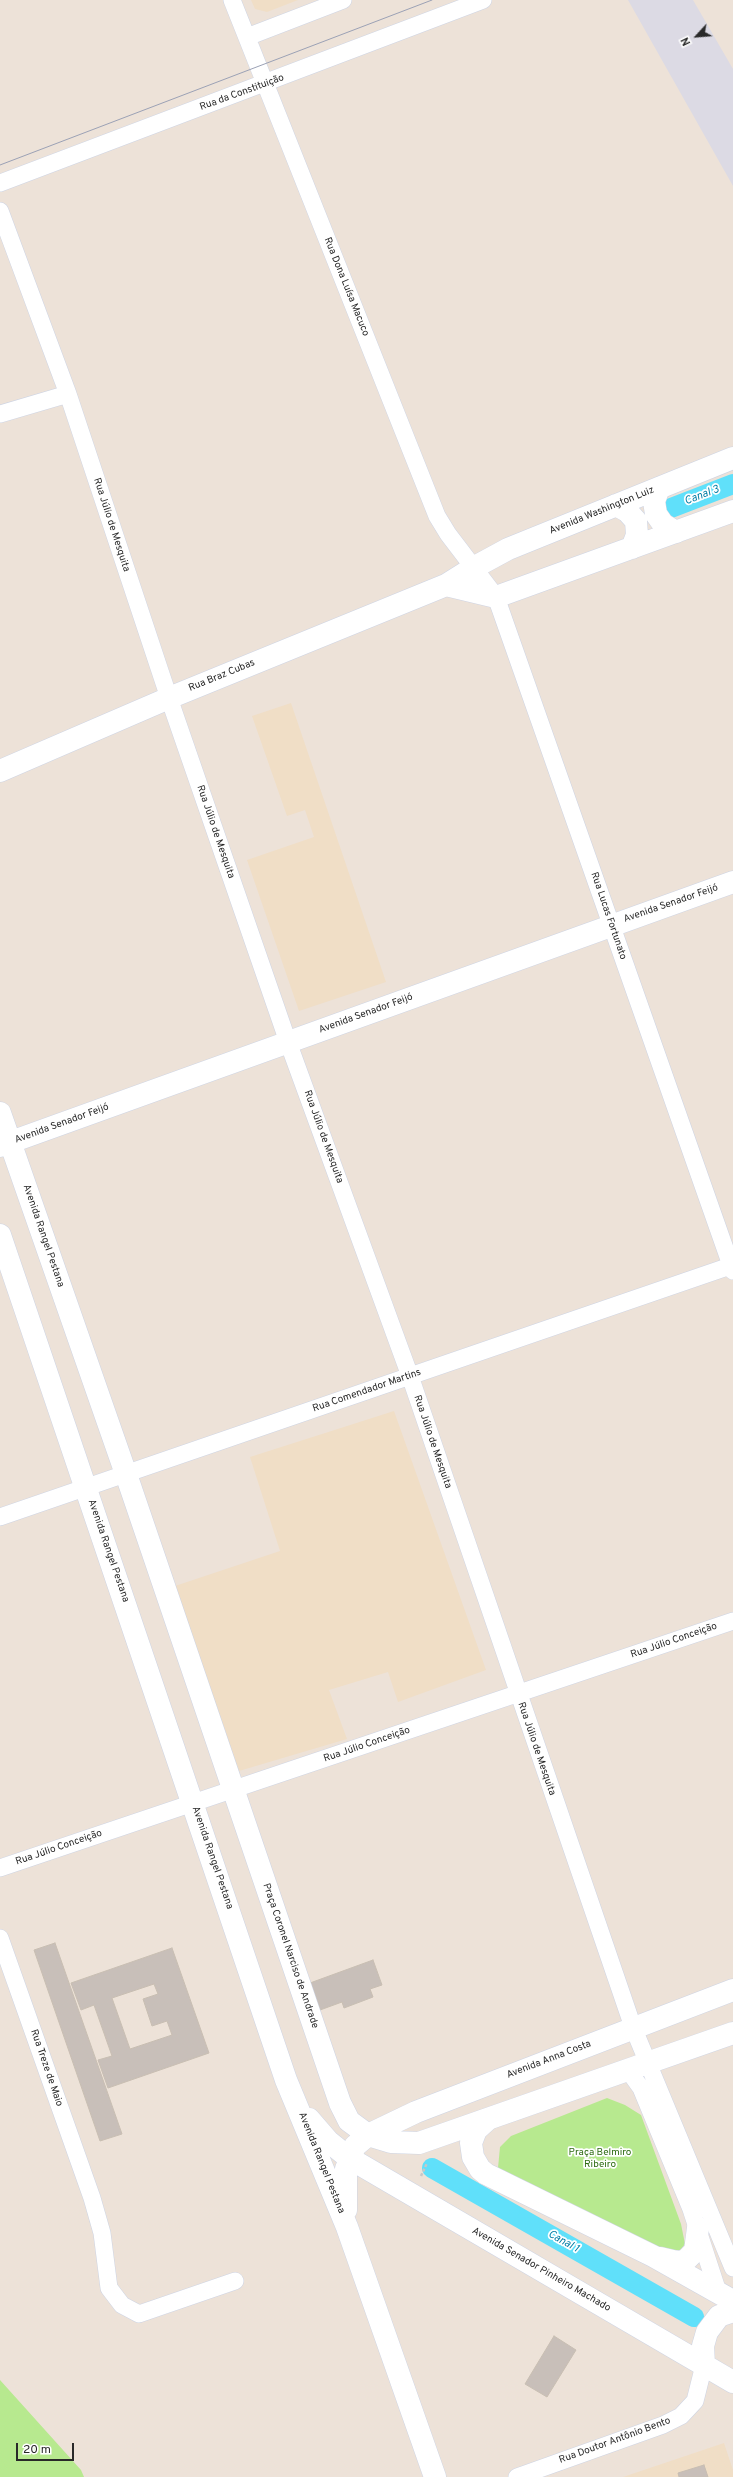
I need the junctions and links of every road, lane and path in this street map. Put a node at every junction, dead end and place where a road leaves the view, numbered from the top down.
1 (232, 0) edge
2 (343, 0) edge
3 (483, 0) edge
4 (247, 37) junction
5 (266, 84) junction
6 (0, 183) edge
7 (0, 210) edge
8 (68, 394) junction
9 (0, 414) edge
10 (733, 458) edge
11 (659, 488) junction
12 (616, 505) junction
13 (733, 511) edge
14 (676, 532) junction
15 (632, 548) junction
16 (473, 568) junction
17 (446, 585) junction
18 (496, 598) junction
19 (168, 698) junction
20 (0, 771) edge
21 (733, 882) edge
22 (612, 925) junction
23 (288, 1042) junction
24 (0, 1113) edge
25 (5, 1145) edge
26 (0, 1235) edge
27 (732, 1267) edge
28 (410, 1376) junction
29 (126, 1474) junction
30 (87, 1487) junction
31 (0, 1517) edge
32 (733, 1621) edge
33 (517, 1694) junction
34 (234, 1790) junction
35 (193, 1804) junction
36 (0, 1868) edge
37 (0, 1938) edge
38 (733, 1990) edge
39 (633, 2027) junction
40 (733, 2033) edge
41 (649, 2062) junction
42 (628, 2070) junction
43 (294, 2096) junction
44 (416, 2112) junction
45 (487, 2120) junction
46 (368, 2135) junction
47 (391, 2142) junction
48 (349, 2158) junction
49 (381, 2177) junction
50 (347, 2227) junction
51 (698, 2228) junction
52 (653, 2256) junction
53 (733, 2268) edge
54 (235, 2281) dead end
55 (726, 2305) edge
56 (704, 2365) junction
57 (733, 2382) edge
58 (435, 2477) edge
59 (517, 2477) edge

1 - 4 street, Rua Dona Luísa Macuco
2 - 4 street
3 - 5 street, Rua da Constituição
4 - 5 street, Rua Dona Luísa Macuco
5 - 6 street, Rua da Constituição
5 - 16 street, Rua Dona Luísa Macuco
7 - 8 street, Rua Júlio de Mesquita
8 - 9 street
8 - 19 street, Rua Júlio de Mesquita
10 - 11 main road, Avenida Washington Luiz
11 - 12 main road, Avenida Washington Luiz
11 - 14 main road
12 - 15 main road
12 - 16 main road, Avenida Washington Luiz
13 - 14 main road
14 - 15 main road
15 - 18 main road
16 - 17 main road, Rua Braz Cubas
16 - 18 street, Rua Lucas Fortunato
17 - 18 main road
17 - 19 main road, Rua Braz Cubas
18 - 22 street, Rua Lucas Fortunato
19 - 20 main road, Rua Braz Cubas
19 - 23 street, Rua Júlio de Mesquita
21 - 22 main road, Avenida Senador Feijó
22 - 23 main road, Avenida Senador Feijó
22 - 27 street, Rua Lucas Fortunato
23 - 25 main road, Avenida Senador Feijó
23 - 28 street, Rua Júlio de Mesquita
24 - 25 main road, Avenida Rangel Pestana
25 - 29 main road, Avenida Rangel Pestana
26 - 30 main road, Avenida Rangel Pestana
27 - 28 street, Rua Comendador Martins
28 - 29 street, Rua Comendador Martins
28 - 33 street, Rua Júlio de Mesquita
29 - 30 street, Rua Comendador Martins
29 - 34 main road, Avenida Rangel Pestana
30 - 31 street, Rua Comendador Martins
30 - 35 main road, Avenida Rangel Pestana
32 - 33 street, Rua Júlio Conceição
33 - 34 street, Rua Júlio Conceição
33 - 39 street, Rua Júlio de Mesquita
34 - 35 street, Rua Júlio Conceição
34 - 46 main road, Praça Coronel Narciso de Andrade
35 - 36 street, Rua Júlio Conceição
35 - 43 main road, Avenida Rangel Pestana
37 - 54 street, Rua Treze de Maio
38 - 39 main road, Avenida Anna Costa
39 - 41 street, Rua Júlio de Mesquita
39 - 44 main road, Avenida Anna Costa
40 - 41 main road
41 - 42 main road
41 - 53 street
42 - 45 main road
42 - 51 street
43 - 48 main road, Avenida Senador Pinheiro Machado
43 - 50 main road, Avenida Rangel Pestana
44 - 46 main road, Avenida Anna Costa
44 - 47 main road
45 - 47 main road
45 - 52 main road
46 - 47 main road
46 - 48 main road, Avenida Anna Costa
47 - 49 main road
48 - 49 main road, Avenida Senador Pinheiro Machado
48 - 50 main road
49 - 56 main road, Avenida Senador Pinheiro Machado
50 - 58 main road, Avenida Rangel Pestana
51 - 52 main road
51 - 55 street
52 - 55 main road
55 - 56 main road
56 - 57 main road, Avenida Senador Pinheiro Machado
56 - 59 street, Rua Doutor Antônio Bento

